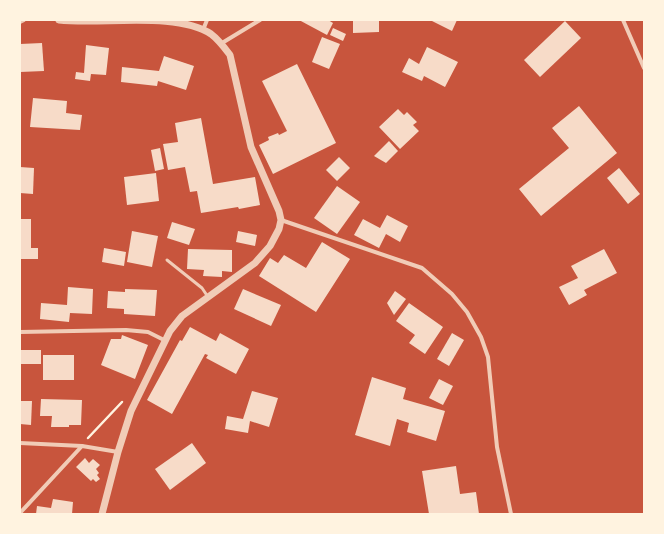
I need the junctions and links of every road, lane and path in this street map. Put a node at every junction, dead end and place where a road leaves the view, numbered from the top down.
1 (24, 20) edge
2 (59, 20) edge
3 (153, 20) edge
4 (207, 20) edge
5 (260, 20) edge
6 (623, 20) edge
7 (20, 22) edge
8 (203, 30) junction
9 (222, 43) junction
10 (644, 68) edge
11 (281, 220) junction
12 (167, 260) dead end
13 (208, 297) junction
14 (20, 332) edge
15 (164, 340) junction
16 (124, 400) dead end
17 (20, 443) edge
18 (82, 446) junction
19 (118, 452) junction
20 (20, 513) edge
21 (102, 514) edge
22 (511, 514) edge

1 - 7 street
2 - 3 street
3 - 8 street
4 - 8 street
5 - 9 street
6 - 10 street
8 - 9 street
9 - 11 street
11 - 13 street
11 - 22 street
12 - 13 lane
13 - 15 street
14 - 15 street
15 - 19 street
16 - 18 path
17 - 18 street
18 - 19 street
18 - 20 street
19 - 21 street

